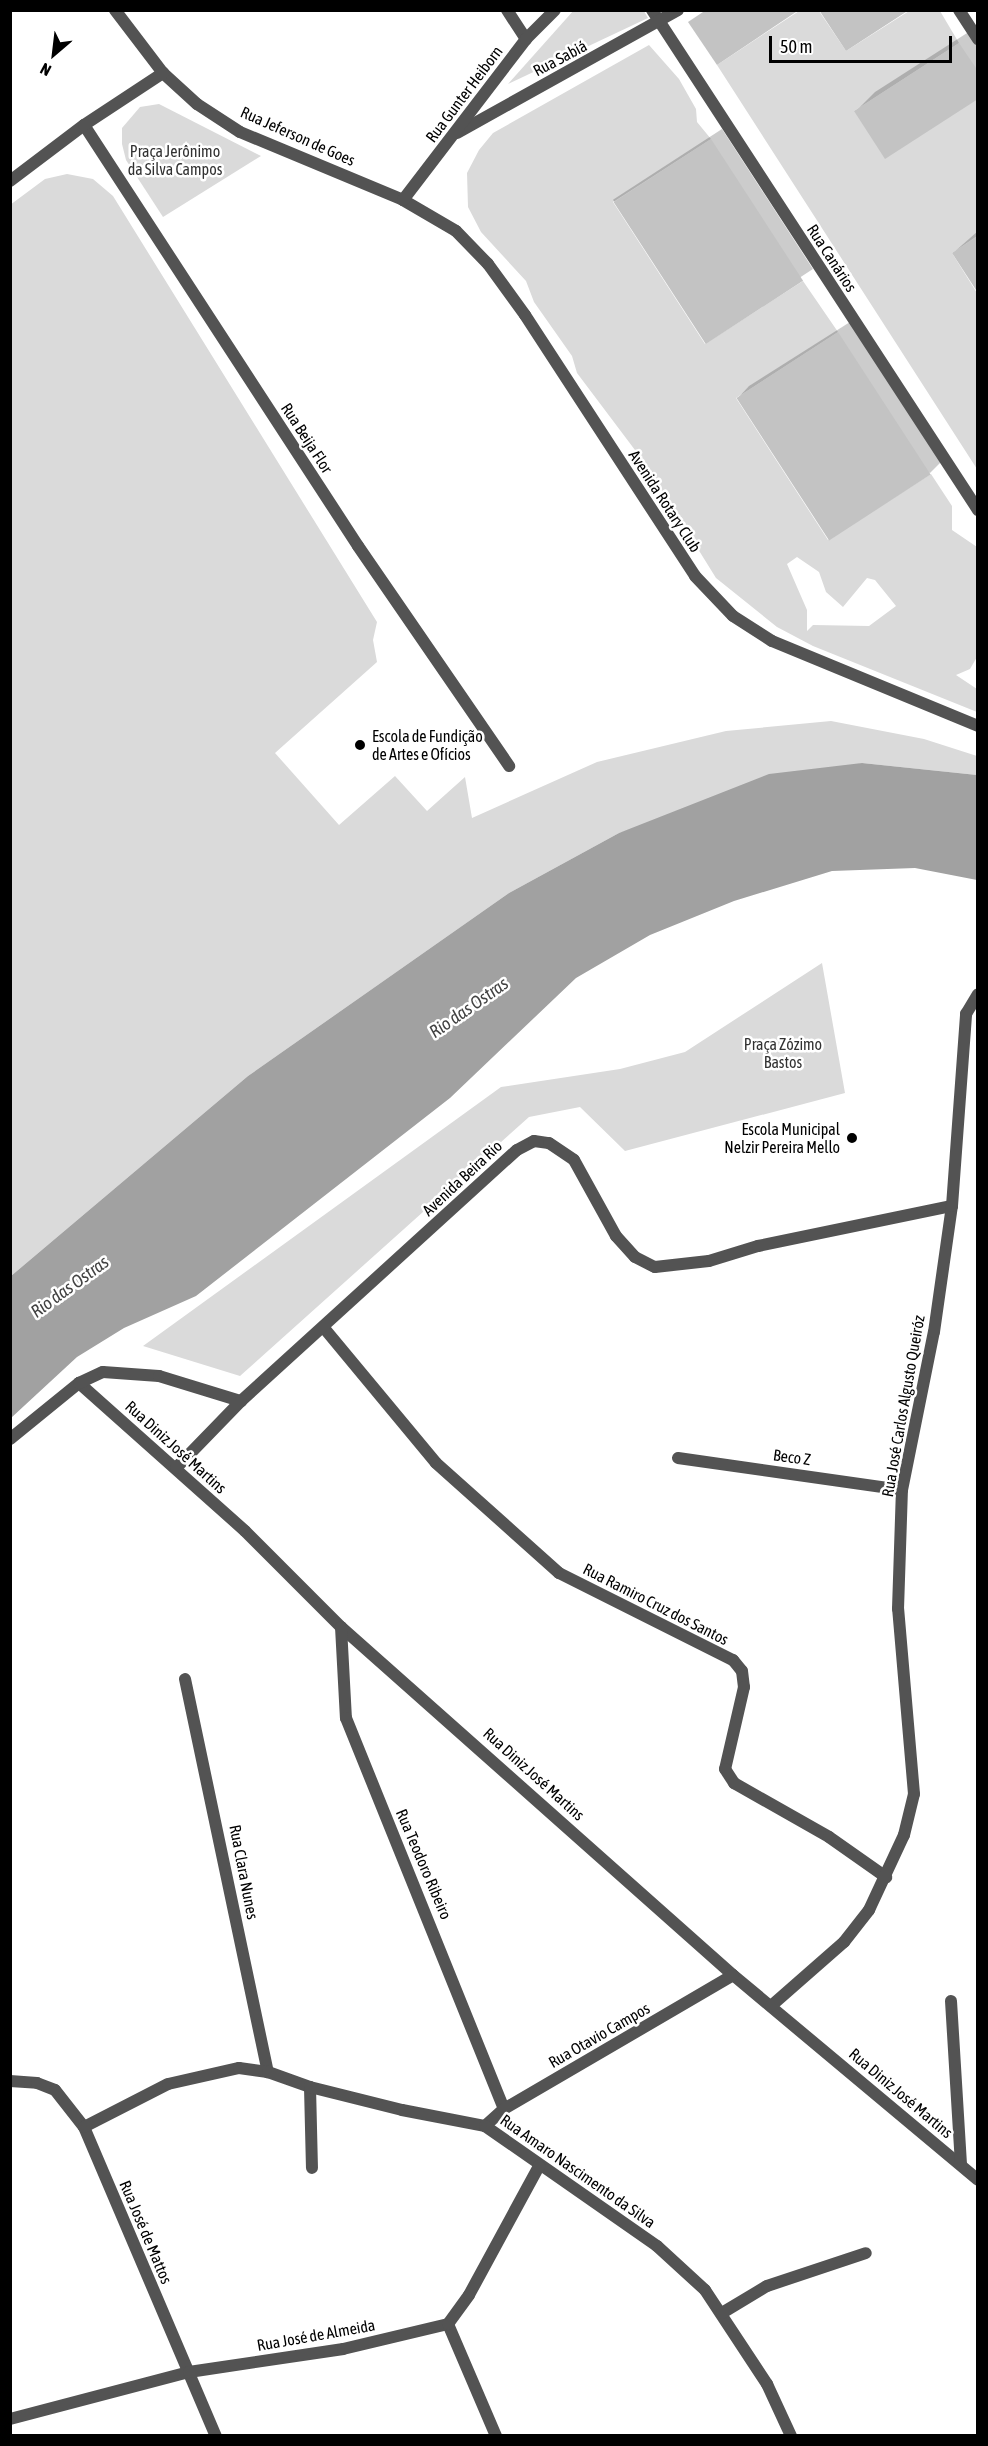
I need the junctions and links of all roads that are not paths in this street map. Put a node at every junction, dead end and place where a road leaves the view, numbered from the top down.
1 (115, 10) edge
2 (507, 10) edge
3 (555, 10) edge
4 (652, 10) edge
5 (678, 10) edge
6 (959, 10) edge
7 (659, 24) junction
8 (526, 39) junction
9 (978, 39) edge
10 (163, 73) junction
11 (84, 125) junction
12 (457, 133) junction
13 (10, 181) edge
14 (404, 200) junction
15 (978, 510) edge
16 (978, 726) edge
17 (509, 766) dead end
18 (978, 994) edge
19 (952, 1206) junction
20 (324, 1328) junction
21 (79, 1383) junction
22 (241, 1401) junction
23 (10, 1439) edge
24 (678, 1458) dead end
25 (176, 1468) junction
26 (902, 1490) junction
27 (341, 1627) junction
28 (185, 1679) dead end
29 (886, 1877) junction
30 (733, 1976) junction
31 (951, 2001) dead end
32 (771, 2006) junction
33 (268, 2072) junction
34 (10, 2081) edge
35 (310, 2087) junction
36 (504, 2109) junction
37 (485, 2126) junction
38 (84, 2127) junction
39 (961, 2165) junction
40 (539, 2166) junction
41 (312, 2168) dead end
42 (978, 2180) edge
43 (866, 2253) dead end
44 (722, 2313) junction
45 (448, 2324) junction
46 (189, 2372) junction
47 (10, 2419) edge
48 (216, 2436) edge
49 (496, 2436) edge
50 (791, 2436) edge

1 - 10 street, Rua Jeferson de Goes
2 - 8 street
3 - 8 street, Rua Gunter Heiborn
4 - 7 street, Rua Canários
5 - 7 street, Rua Sabiá
6 - 9 street
7 - 12 street, Rua Sabiá
7 - 15 street, Rua Canários
8 - 12 street, Rua Gunter Heiborn
10 - 11 street
10 - 14 street, Rua Jeferson de Goes
11 - 13 street
11 - 17 street, Rua Beija Flor
12 - 14 street, Rua Gunter Heiborn
14 - 16 street, Avenida Rotary Club
18 - 19 street, Rua José Carlos Algusto Queiróz
19 - 20 street, Avenida Beira Rio
19 - 26 street, Rua José Carlos Algusto Queiróz
20 - 22 street, Avenida Beira Rio
20 - 29 street, Rua Ramiro Cruz dos Santos
21 - 22 street
21 - 23 street
21 - 25 street, Rua Diniz José Martins
22 - 25 street, Avenida Beira Rio
24 - 26 street, Beco Z
25 - 27 street, Rua Diniz José Martins
26 - 29 street, Rua José Carlos Algusto Queiróz
27 - 30 street, Rua Diniz José Martins
27 - 36 street, Rua Teodoro Ribeiro
28 - 33 street, Rua Clara Nunes
29 - 32 street, Rua José Carlos Algusto Queiróz
30 - 32 street, Rua Diniz José Martins
30 - 36 street, Rua Otavio Campos
31 - 39 street
32 - 39 street, Rua Diniz José Martins
33 - 35 street, Rua Amaro Nascimento da Silva
33 - 38 street, Rua Amaro Nascimento da Silva
34 - 38 street, Rua José de Mattos
35 - 37 street, Rua Amaro Nascimento da Silva
35 - 41 street
36 - 37 street, Rua Otavio Campos
37 - 40 street, Rua Amaro Nascimento da Silva
38 - 46 street, Rua José de Mattos
39 - 42 street, Rua Diniz José Martins
40 - 44 street, Rua Amaro Nascimento da Silva
40 - 45 street
43 - 44 street
44 - 50 street, Rua Amaro Nascimento da Silva
45 - 46 street, Rua José de Almeida
45 - 49 street
46 - 47 street, Rua José de Almeida
46 - 48 street, Rua José de Mattos

